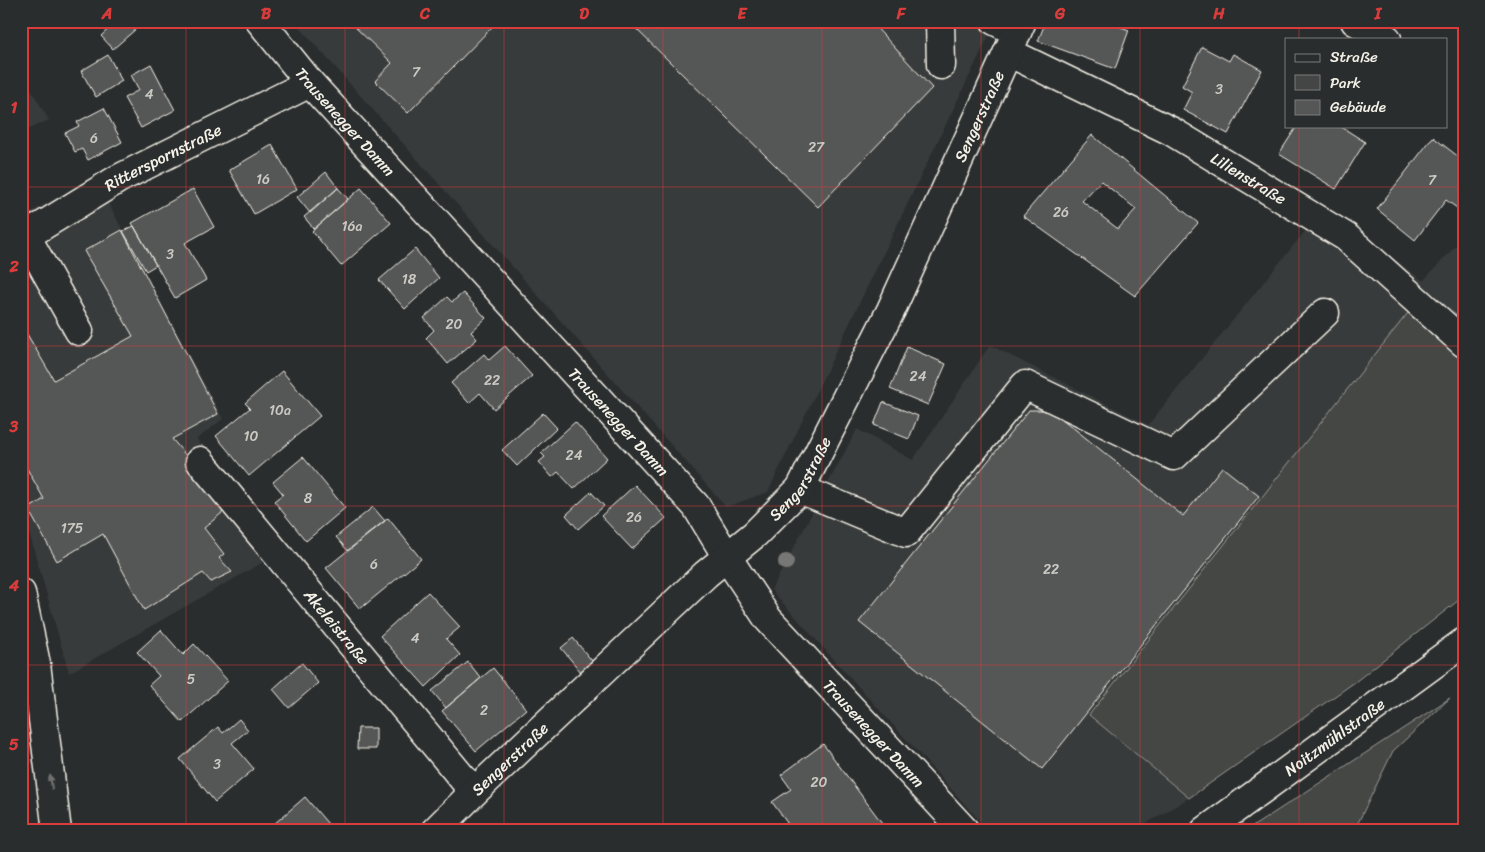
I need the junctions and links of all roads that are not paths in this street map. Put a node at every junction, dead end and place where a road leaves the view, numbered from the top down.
1 (260, 21) edge
2 (940, 21) edge
3 (1355, 21) edge
4 (1011, 32) edge
5 (1385, 38) edge
6 (941, 66) dead end
7 (310, 83) junction
8 (23, 238) edge
9 (1325, 312) dead end
10 (79, 331) dead end
11 (1464, 343) edge
12 (200, 461) dead end
13 (800, 489) junction
14 (727, 557) junction
15 (21, 594) edge
16 (1464, 642) edge
17 (474, 792) junction
18 (58, 831) edge
19 (435, 831) edge
20 (965, 831) edge
21 (1205, 831) edge

1 - 7 street, Trausenegger Damm
2 - 6 street
3 - 5 street
4 - 11 street, Lilienstraße
4 - 13 street, Sengerstraße
7 - 8 street, Ritterspornstraße
7 - 14 street, Trausenegger Damm
8 - 10 street
9 - 13 street
12 - 17 street, Akeleistraße
13 - 14 street, Sengerstraße
14 - 17 street, Sengerstraße
14 - 20 street, Trausenegger Damm
18 -> 15 street
16 - 21 street, Noitzmühlstraße
17 - 19 street, Sengerstraße

